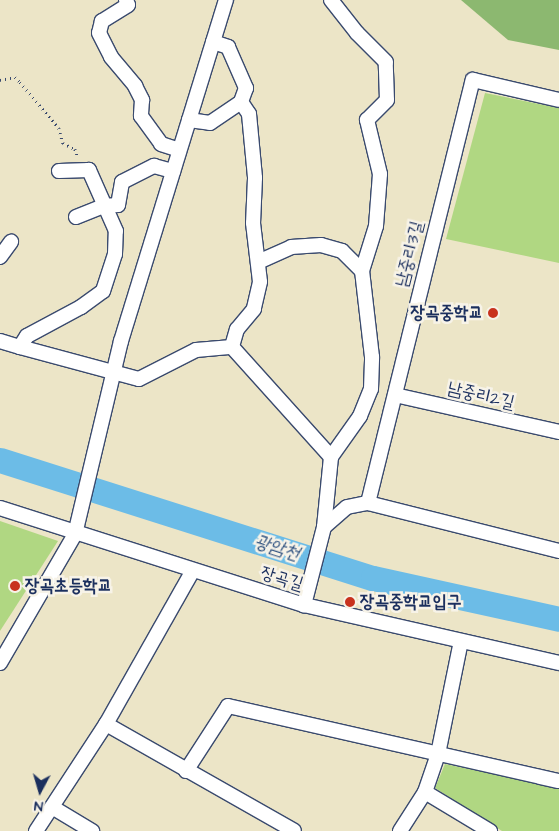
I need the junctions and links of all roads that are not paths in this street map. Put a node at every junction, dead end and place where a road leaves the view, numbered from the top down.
1 (126, 0) edge
2 (226, 0) edge
3 (331, 0) edge
4 (213, 42) junction
5 (559, 100) edge
6 (241, 102) junction
7 (189, 120) junction
8 (179, 150) junction
9 (59, 171) dead end
10 (173, 171) junction
11 (103, 206) junction
12 (76, 217) dead end
13 (11, 242) dead end
14 (0, 257) edge
15 (258, 262) junction
16 (362, 271) junction
17 (0, 341) edge
18 (232, 347) junction
19 (20, 348) junction
20 (114, 374) junction
21 (395, 395) junction
22 (559, 432) edge
23 (331, 457) junction
24 (368, 503) junction
25 (0, 508) edge
26 (324, 527) junction
27 (75, 534) junction
28 (559, 551) edge
29 (192, 572) junction
30 (304, 605) junction
31 (461, 640) junction
32 (0, 663) edge
33 (559, 663) edge
34 (106, 724) junction
35 (438, 754) junction
36 (186, 772) junction
37 (559, 781) edge
38 (425, 792) junction
39 (52, 807) junction
40 (36, 831) edge
41 (92, 831) edge
42 (294, 831) edge
43 (400, 831) edge
44 (490, 831) edge

1 - 8 street
2 - 4 street
3 - 16 street
4 - 6 street
4 - 7 street
5 - 21 street, 남중리3길
6 - 7 street
6 - 15 street
7 - 8 street
8 - 10 street
9 - 11 street
10 - 11 street
10 - 20 street
11 - 12 street
11 - 19 street
13 - 14 street
15 - 16 street
15 - 18 street
16 - 23 street
17 - 19 street
18 - 20 street
18 - 23 street
19 - 20 street
20 - 27 street
21 - 22 street, 남중리2길
21 - 24 street, 남중리3길
23 - 26 street
24 - 26 street
24 - 28 street
25 - 27 street, 장곡길
26 - 30 street
27 - 29 street, 장곡길
27 - 32 street
29 - 30 street, 장곡길
29 - 34 street
30 - 31 street, 장곡길
31 - 33 street, 장곡길
31 - 35 street
34 - 36 street
34 - 39 street
35 - 36 street
35 - 37 street
35 - 38 street
36 - 42 street
38 - 43 street
38 - 44 street
39 - 40 street
39 - 41 street

